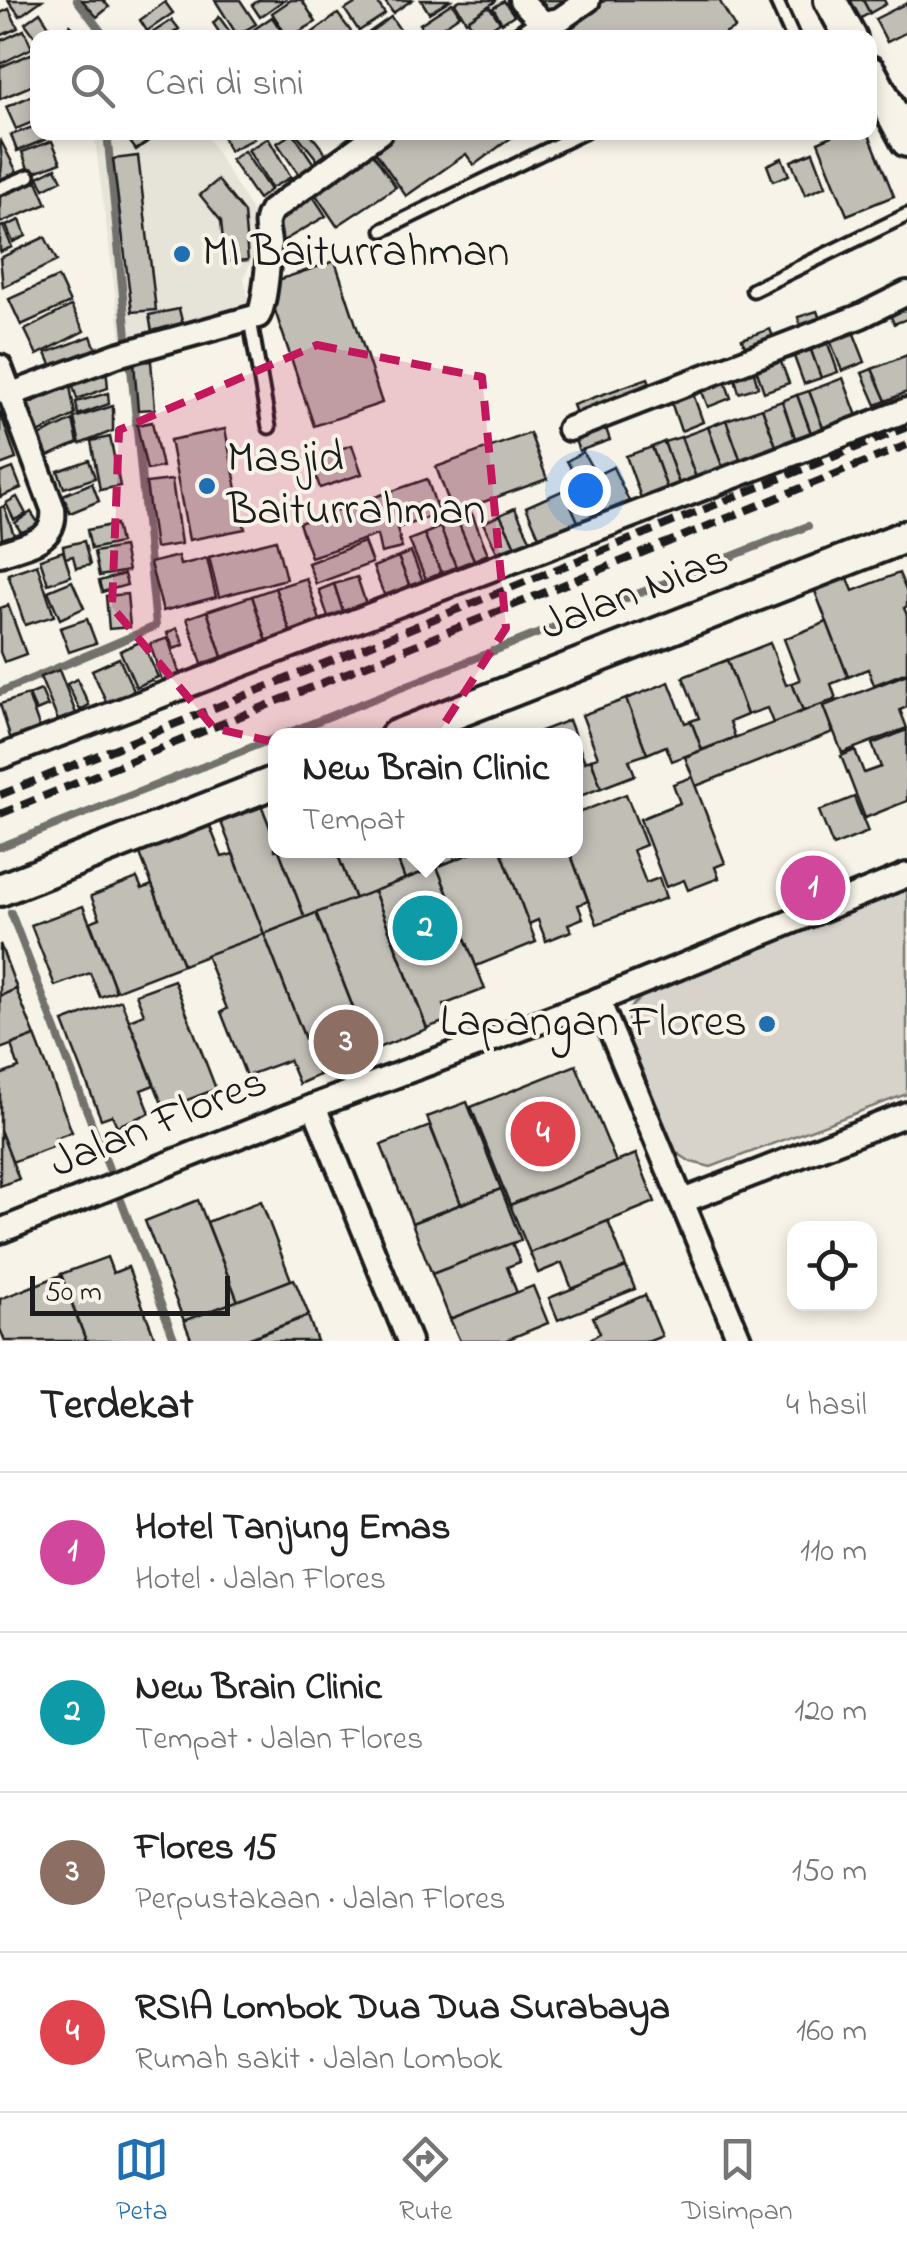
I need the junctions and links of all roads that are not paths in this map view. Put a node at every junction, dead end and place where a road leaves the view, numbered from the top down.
1 (520, 0) edge
2 (588, 0) edge
3 (776, 0) edge
4 (830, 0) edge
5 (551, 22) junction
6 (536, 30) edge
7 (789, 30) edge
8 (847, 30) edge
9 (877, 85) edge
10 (369, 140) edge
11 (568, 140) edge
12 (907, 141) edge
13 (29, 176) dead end
14 (0, 188) edge
15 (907, 214) edge
16 (383, 230) dead end
17 (753, 290) dead end
18 (907, 293) edge
19 (250, 320) junction
20 (4, 383) edge
21 (907, 410) edge
22 (269, 426) dead end
23 (570, 429) dead end
24 (907, 536) edge
25 (0, 554) edge
26 (416, 728) edge
27 (0, 757) edge
28 (268, 785) edge
29 (907, 875) edge
30 (0, 890) edge
31 (598, 1000) junction
32 (314, 1106) junction
33 (907, 1114) edge
34 (683, 1201) junction
35 (0, 1231) edge
36 (409, 1341) edge
37 (740, 1341) edge

1 - 5 street
2 - 5 street
3 - 7 lane
4 - 8 street
5 - 6 street
9 - 12 street
10 - 19 street
11 - 16 lane
13 - 14 lane
15 - 17 lane
18 - 23 street
19 - 20 street
19 - 22 lane
20 - 25 street
21 - 27 street
24 - 26 street, Jalan Nias
28 - 30 street
29 - 31 street, Jalan Flores
31 - 32 street, Jalan Flores
31 - 34 street
32 - 35 street, Jalan Flores
32 - 36 street
33 - 34 street
34 - 37 street

